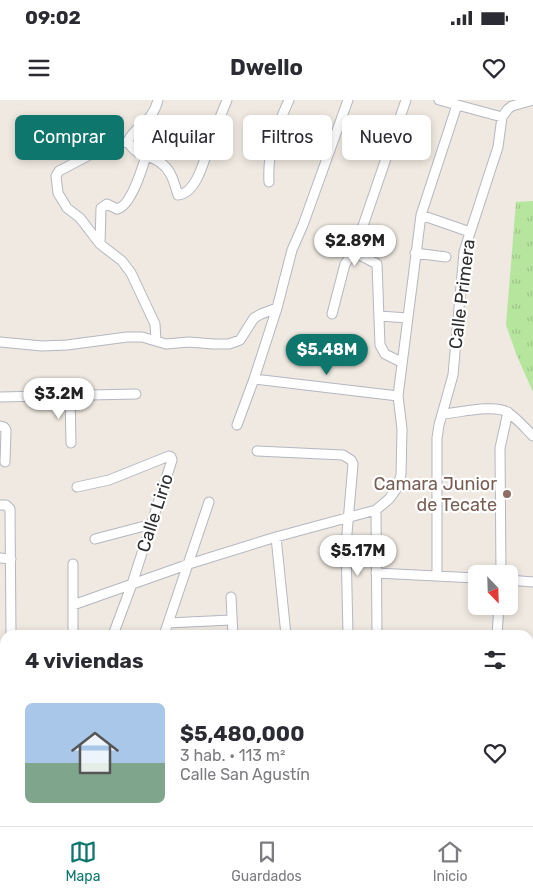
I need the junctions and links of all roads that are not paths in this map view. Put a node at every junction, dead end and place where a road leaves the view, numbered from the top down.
1 (158, 100) edge
2 (227, 100) edge
3 (289, 100) edge
4 (348, 100) edge
5 (406, 100) edge
6 (439, 100) edge
7 (533, 100) edge
8 (464, 104) edge
9 (222, 115) edge
10 (502, 117) junction
11 (128, 141) junction
12 (134, 150) edge
13 (145, 160) edge
14 (155, 160) edge
15 (205, 160) edge
16 (269, 182) dead end
17 (421, 214) junction
18 (470, 232) junction
19 (100, 244) junction
20 (354, 252) junction
21 (415, 253) junction
22 (446, 257) dead end
23 (277, 308) junction
24 (332, 314) dead end
25 (379, 316) junction
26 (408, 318) junction
27 (156, 341) junction
28 (0, 342) edge
29 (401, 362) junction
30 (254, 380) junction
31 (136, 394) dead end
32 (70, 396) junction
33 (398, 396) junction
34 (0, 397) edge
35 (508, 412) junction
36 (442, 414) junction
37 (236, 425) dead end
38 (1, 426) edge
39 (533, 436) edge
40 (71, 443) dead end
41 (258, 451) dead end
42 (5, 462) dead end
43 (77, 487) dead end
44 (209, 502) dead end
45 (4, 506) edge
46 (376, 510) junction
47 (349, 519) junction
48 (152, 524) junction
49 (276, 537) junction
50 (95, 539) dead end
51 (0, 558) edge
52 (12, 558) junction
53 (73, 564) dead end
54 (189, 564) junction
55 (501, 565) edge
56 (376, 573) junction
57 (437, 576) junction
58 (468, 578) edge
59 (518, 581) edge
60 (533, 582) edge
61 (132, 584) junction
62 (231, 597) dead end
63 (73, 605) junction
64 (0, 611) edge
65 (10, 611) junction
66 (498, 615) edge
67 (231, 620) junction
68 (168, 623) junction
69 (11, 630) edge
70 (73, 630) edge
71 (115, 630) edge
72 (166, 630) edge
73 (232, 630) edge
74 (285, 630) edge
75 (348, 630) edge
76 (378, 630) edge
77 (497, 630) edge

1 - 11 street
2 - 9 street
3 - 16 street
4 - 23 street
5 - 20 street
6 - 8 street
7 - 10 street
8 - 10 street
8 - 17 street
10 - 18 street, Calle Primera
11 - 12 street
11 - 19 street
13 - 19 street
14 - 15 street
17 - 18 street
17 - 21 street
18 - 36 street, Calle Primera
19 - 27 street
20 - 24 street
20 - 25 street
21 - 22 street
21 - 26 street
23 - 27 street
23 - 30 street
25 - 26 street
25 - 29 street
26 - 29 street
27 - 28 street
29 - 33 street
30 - 33 street
30 - 37 street
31 - 32 street
32 - 34 street
32 - 40 street
33 - 46 street
35 - 36 street
35 - 39 street
35 - 55 street
36 - 57 street, Calle Primera
38 - 42 street
41 - 47 street
43 - 48 street, Calle Lirio
44 - 54 street
45 - 52 street
46 - 47 street
46 - 56 street
47 - 49 street
47 - 75 street
48 - 50 street
48 - 61 street, Calle Lirio
49 - 54 street
49 - 74 street
51 - 52 street
52 - 65 street
53 - 63 street
54 - 61 street
54 - 68 street
56 - 57 street
56 - 76 street
57 - 58 street
59 - 60 street
61 - 63 street
61 - 71 street, Calle Lirio
62 - 67 street
63 - 70 street
64 - 65 street
65 - 69 street
66 - 77 street
67 - 68 street
67 - 73 street
68 - 72 street

